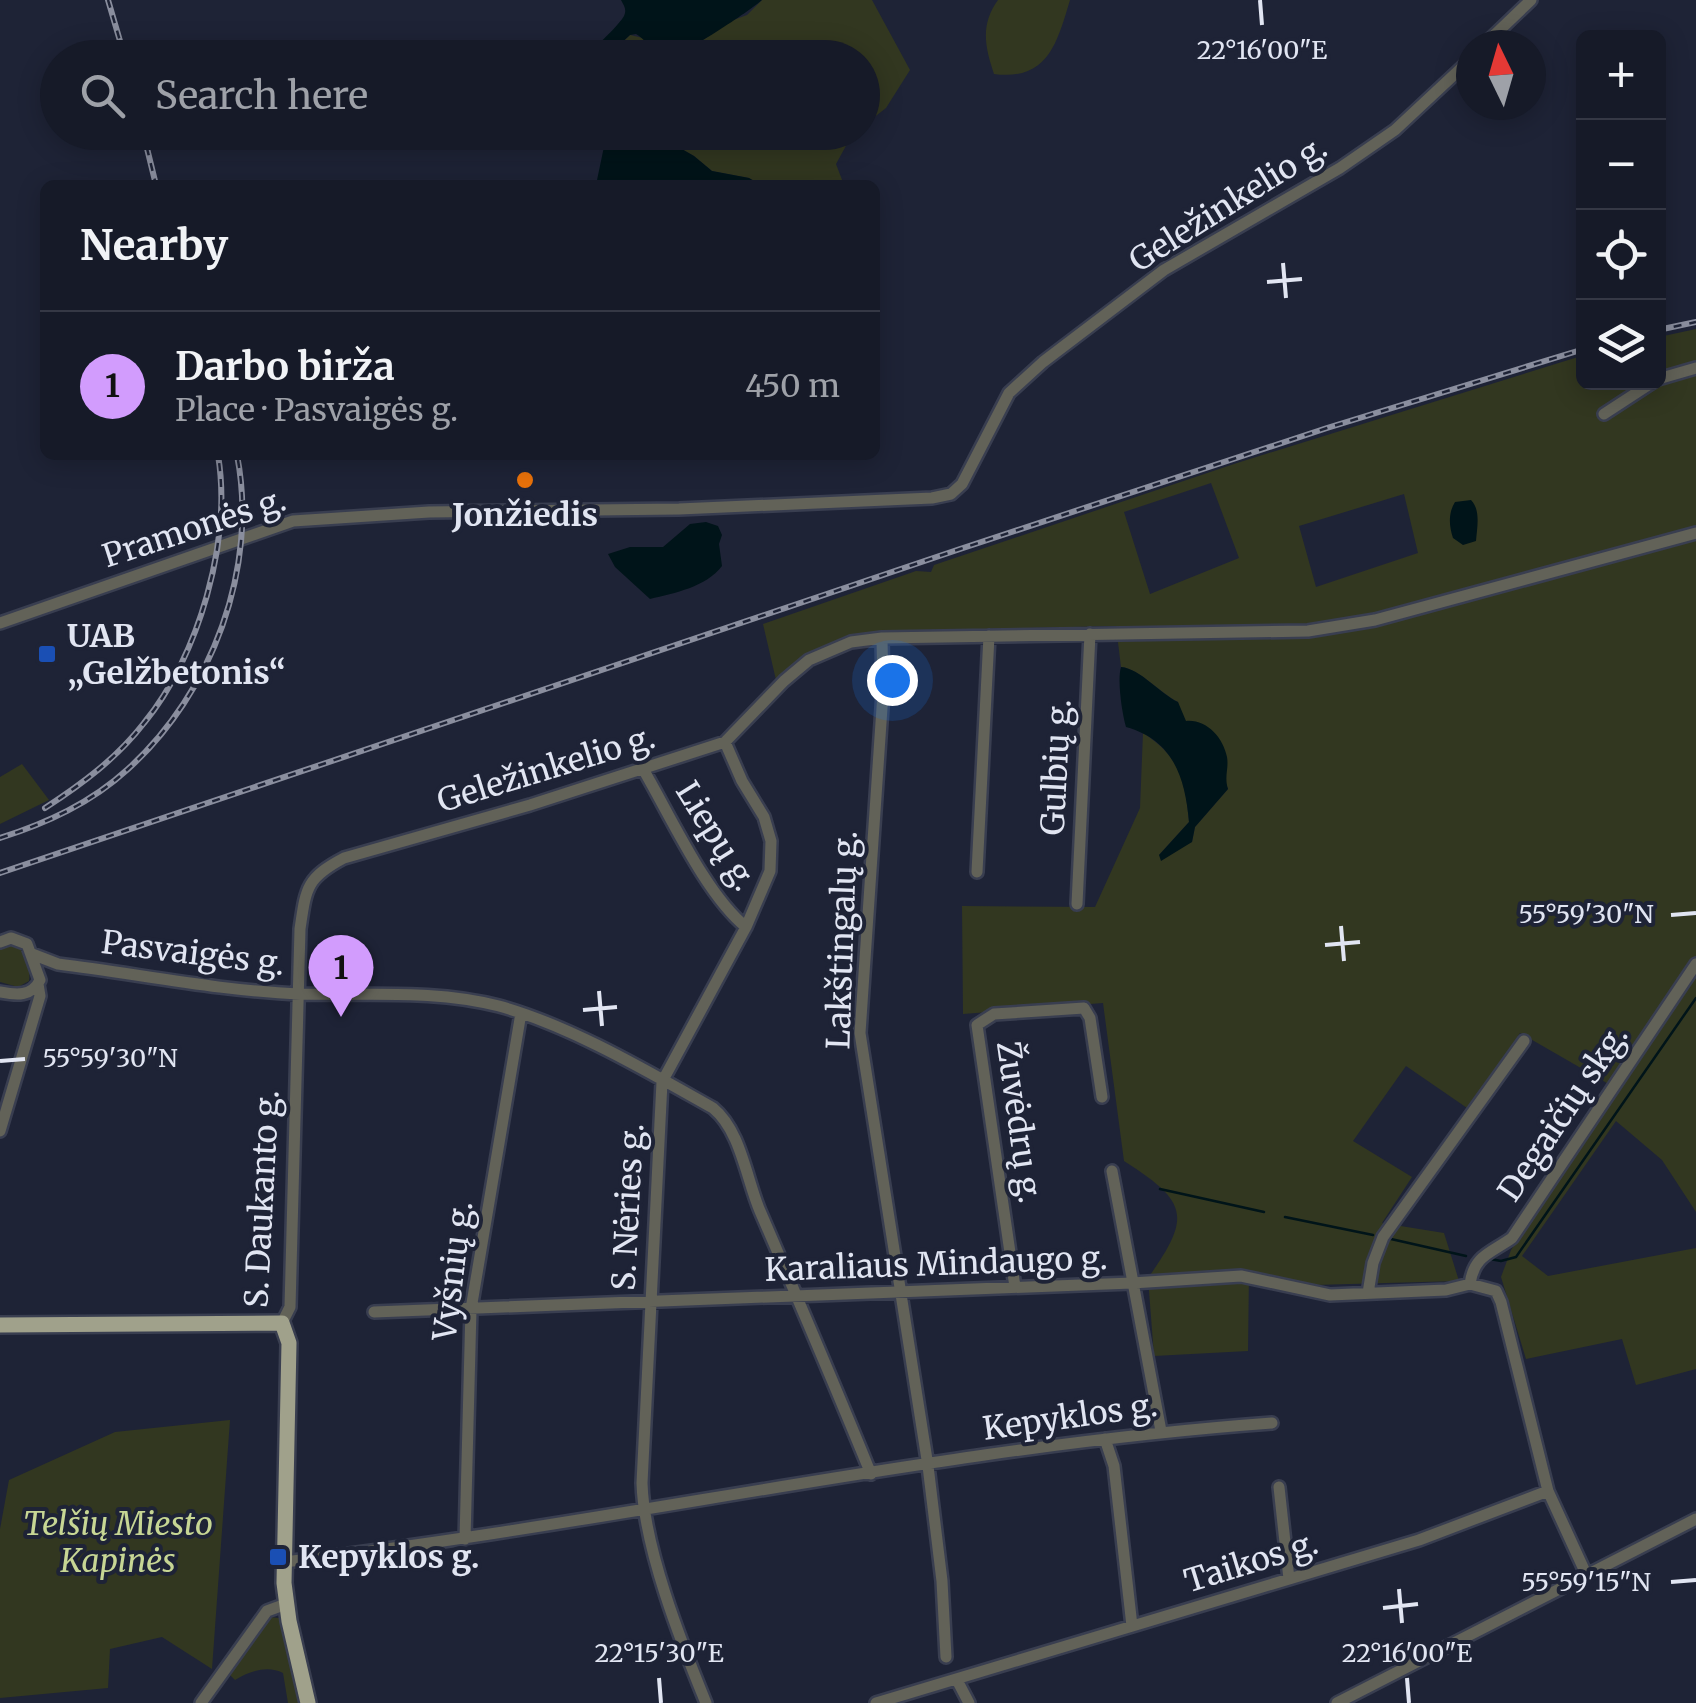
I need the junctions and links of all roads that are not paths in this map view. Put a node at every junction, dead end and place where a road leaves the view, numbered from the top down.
1 (1531, 0) edge
2 (1500, 30) edge
3 (1456, 72) edge
4 (1696, 368) edge
5 (1666, 378) edge
6 (1642, 390) edge
7 (1604, 414) dead end
8 (951, 494) joint
9 (1696, 533) edge
10 (0, 624) edge
11 (1090, 634) junction
12 (989, 636) junction
13 (882, 638) junction
14 (725, 742) junction
15 (643, 769) junction
16 (977, 872) dead end
17 (1077, 904) dead end
18 (746, 927) junction
19 (0, 942) edge
20 (32, 954) junction
21 (58, 964) junction
22 (1696, 964) edge
23 (39, 982) junction
24 (0, 992) edge
25 (298, 994) junction
26 (16, 995) junction
27 (522, 1013) junction
28 (31, 1022) junction
29 (1524, 1041) dead end
30 (662, 1082) junction
31 (1102, 1097) dead end
32 (0, 1131) edge
33 (1112, 1170) dead end
34 (1132, 1284) junction
35 (1470, 1284) junction
36 (1015, 1287) junction
37 (900, 1292) junction
38 (1368, 1293) junction
39 (798, 1296) junction
40 (651, 1302) junction
41 (472, 1309) junction
42 (374, 1312) dead end
43 (282, 1323) junction
44 (0, 1325) edge
45 (1272, 1423) dead end
46 (1161, 1431) junction
47 (1105, 1439) junction
48 (928, 1466) junction
49 (871, 1474) junction
50 (1279, 1488) dead end
51 (1548, 1491) junction
52 (645, 1509) junction
53 (1696, 1519) edge
54 (466, 1539) junction
55 (284, 1562) junction
56 (1587, 1576) junction
57 (1289, 1579) junction
58 (286, 1604) junction
59 (1132, 1626) junction
60 (946, 1657) dead end
61 (957, 1680) junction
62 (201, 1703) edge
63 (308, 1703) edge
64 (706, 1703) edge
65 (876, 1703) edge
66 (969, 1703) edge
67 (1337, 1703) edge

1 - 2 street
3 - 8 street, Geležinkelio g.
4 - 5 street
6 - 7 street
8 - 10 street, Pramonės g.
9 - 11 street, Geležinkelio g.
11 - 12 street, Geležinkelio g.
11 - 17 street, Gulbių g.
12 - 13 street, Geležinkelio g.
12 - 16 street
13 - 14 street, Geležinkelio g.
13 - 37 street, Lakštingalų g.
14 - 15 street, Geležinkelio g.
14 - 18 street, S. Nėries g.
15 - 18 street, Liepų g.
15 - 25 street, Geležinkelio g.
18 - 30 street, S. Nėries g.
19 - 20 street, Pasvaigės g.
20 - 21 street, Pasvaigės g.
20 - 23 street
21 - 23 street, Pasvaigės g.
21 - 25 street, Pasvaigės g.
22 - 35 street, Degaičių skg.
23 - 26 street, Pasvaigės g.
23 - 28 street
24 - 26 street
25 - 27 street, Pasvaigės g.
25 - 43 street, S. Daukanto g.
26 - 28 street
27 - 30 street, Pasvaigės g.
27 - 41 street, Vyšnių g.
28 - 32 street
29 - 38 street
30 - 39 street, Pasvaigės g.
30 - 40 street, S. Nėries g.
31 - 36 street, Žuvėdrų g.
33 - 34 street
34 - 36 street, Karaliaus Mindaugo g.
34 - 38 street, Karaliaus Mindaugo g.
34 - 46 street
35 - 38 street, Karaliaus Mindaugo g.
35 - 51 street, Karaliaus Mindaugo g.
36 - 37 street, Karaliaus Mindaugo g.
37 - 39 street, Karaliaus Mindaugo g.
37 - 48 street, Lakštingalų g.
39 - 40 street, Karaliaus Mindaugo g.
39 - 49 street, Pasvaigės g.
40 - 41 street, Karaliaus Mindaugo g.
40 - 52 street, S. Nėries g.
41 - 42 street, Karaliaus Mindaugo g.
41 - 54 street, Vyšnių g.
43 - 44 main road
43 - 55 main road, S. Daukanto g.
45 - 46 street, Kepyklos g.
46 - 47 street, Kepyklos g.
47 - 48 street, Kepyklos g.
47 - 59 street
48 - 49 street, Kepyklos g.
48 - 60 street, Lakštingalų g.
49 - 52 street, Kepyklos g.
50 - 57 street
51 - 56 street
51 - 57 street, Taikos g.
52 - 54 street, Kepyklos g.
52 - 64 street, S. Nėries g.
53 - 56 street
54 - 55 street, Kepyklos g.
55 - 58 main road, S. Daukanto g.
56 - 67 street
57 - 59 street, Taikos g.
58 - 62 street
58 - 63 main road, S. Daukanto g.
59 - 61 street, Taikos g.
61 - 65 street, Taikos g.
61 - 66 street

